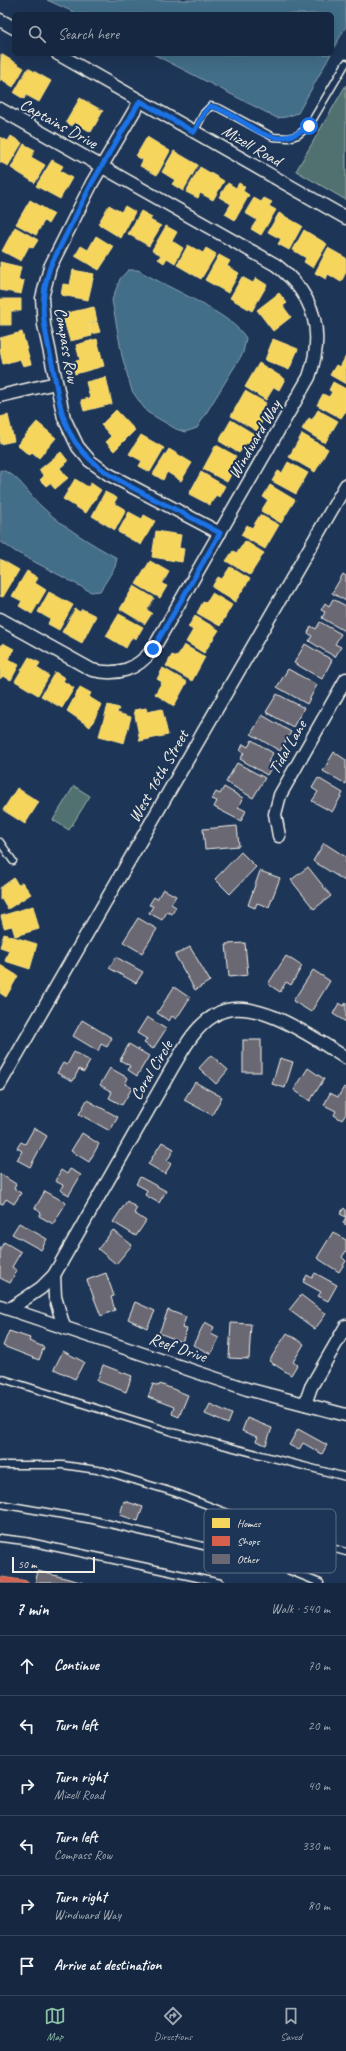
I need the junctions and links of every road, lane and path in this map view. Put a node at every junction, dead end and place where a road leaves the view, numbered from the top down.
1 (0, 20) edge
2 (12, 27) edge
3 (61, 56) edge
4 (346, 63) edge
5 (140, 101) junction
6 (0, 109) edge
7 (194, 132) junction
8 (102, 166) junction
9 (346, 218) edge
10 (56, 383) junction
11 (0, 396) edge
12 (346, 486) edge
13 (220, 533) junction
14 (0, 618) edge
15 (346, 679) edge
16 (279, 836) dead end
17 (0, 842) edge
18 (13, 861) dead end
19 (346, 1058) edge
20 (0, 1084) edge
21 (54, 1275) junction
22 (5, 1307) edge
23 (346, 1326) edge
24 (64, 1327) junction
25 (0, 1378) edge
26 (305, 1404) junction
27 (346, 1415) edge
28 (0, 1465) edge
29 (346, 1477) edge
30 (0, 1504) edge
31 (218, 1509) edge
32 (0, 1538) edge
33 (204, 1546) edge
34 (336, 1549) edge
35 (346, 1552) edge
36 (295, 1573) edge
37 (220, 1583) edge
38 (320, 1583) edge

1 - 2 street
3 - 5 street, Mizell Road
4 - 7 lane
5 - 7 street, Mizell Road
5 - 8 street, Compass Row
6 - 8 street, Captains Drive
7 - 9 street, Mizell Road
8 - 10 street, Compass Row
8 - 13 street, Windward Way
10 - 11 street
10 - 13 street, Compass Row
12 - 20 street, West 16th Street
13 - 14 street, Windward Way
15 - 16 street, Tidal Lane
17 - 18 lane
19 - 21 street, Coral Circle
21 - 22 street, Coral Circle
21 - 24 street
22 - 24 street, Reef Drive
23 - 26 street
24 - 26 street, Reef Drive
25 - 29 lane
26 - 27 street, Reef Drive
28 - 31 lane
30 - 33 lane
32 - 37 lane
34 - 35 lane
36 - 38 lane

